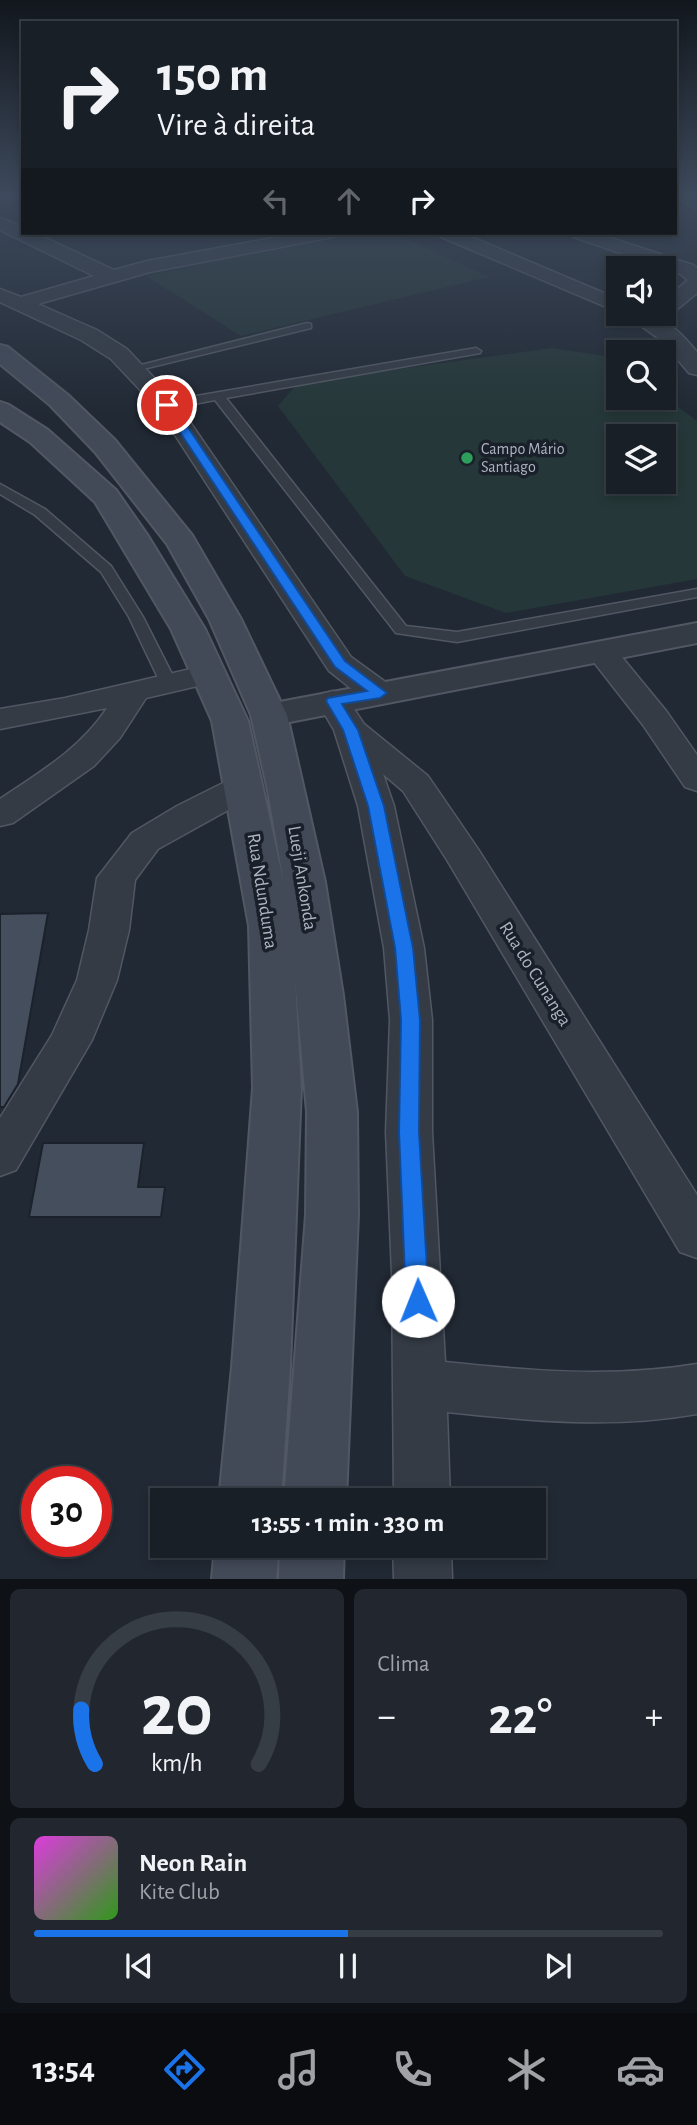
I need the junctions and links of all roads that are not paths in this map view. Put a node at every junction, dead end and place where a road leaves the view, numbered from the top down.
1 (93, 268) edge
2 (147, 268) edge
3 (528, 268) edge
4 (681, 268) edge
5 (110, 276) junction
6 (697, 281) edge
7 (676, 297) edge
8 (10, 299) edge
9 (606, 301) edge
10 (676, 319) edge
11 (684, 320) dead end
12 (307, 326) dead end
13 (663, 326) edge
14 (477, 351) dead end
15 (0, 352) edge
16 (135, 368) junction
17 (697, 368) edge
18 (219, 397) junction
19 (167, 405) junction
20 (0, 410) edge
21 (0, 488) edge
22 (697, 593) edge
23 (697, 633) edge
24 (601, 652) junction
25 (189, 679) junction
26 (133, 693) junction
27 (380, 693) junction
28 (269, 715) junction
29 (342, 716) junction
30 (0, 719) edge
31 (697, 780) edge
32 (245, 786) junction
33 (0, 815) edge
34 (0, 1157) edge
35 (697, 1237) edge
36 (418, 1384) junction
37 (697, 1389) edge
38 (251, 1488) edge
39 (316, 1488) edge
40 (422, 1488) edge
41 (246, 1558) edge
42 (312, 1558) edge
43 (422, 1558) edge
44 (244, 1579) edge
45 (311, 1579) edge
46 (423, 1579) edge

1 - 5 street
2 - 5 street
3 - 9 street
4 - 6 street
5 - 8 street
6 - 7 street
8 - 16 street
10 - 11 street
12 - 16 lane
13 - 17 street
14 - 18 lane
15 - 28 main road, Lueji Ankonda
16 - 19 street
18 - 19 lane
18 - 22 lane
19 - 27 street
20 - 25 main road, Rua Ndunduma
21 - 25 lane
23 - 24 street
24 - 27 street
24 - 31 street
25 - 26 street
25 - 32 main road, Rua Ndunduma
26 - 30 street
26 - 33 street
27 - 29 street
28 - 29 street
28 - 39 main road, Lueji Ankonda
29 - 35 street, Rua do Cunanga
29 - 36 street
32 - 34 street
32 - 38 main road, Rua Ndunduma
36 - 37 street
36 - 40 street
41 - 44 main road
42 - 45 main road
43 - 46 street

